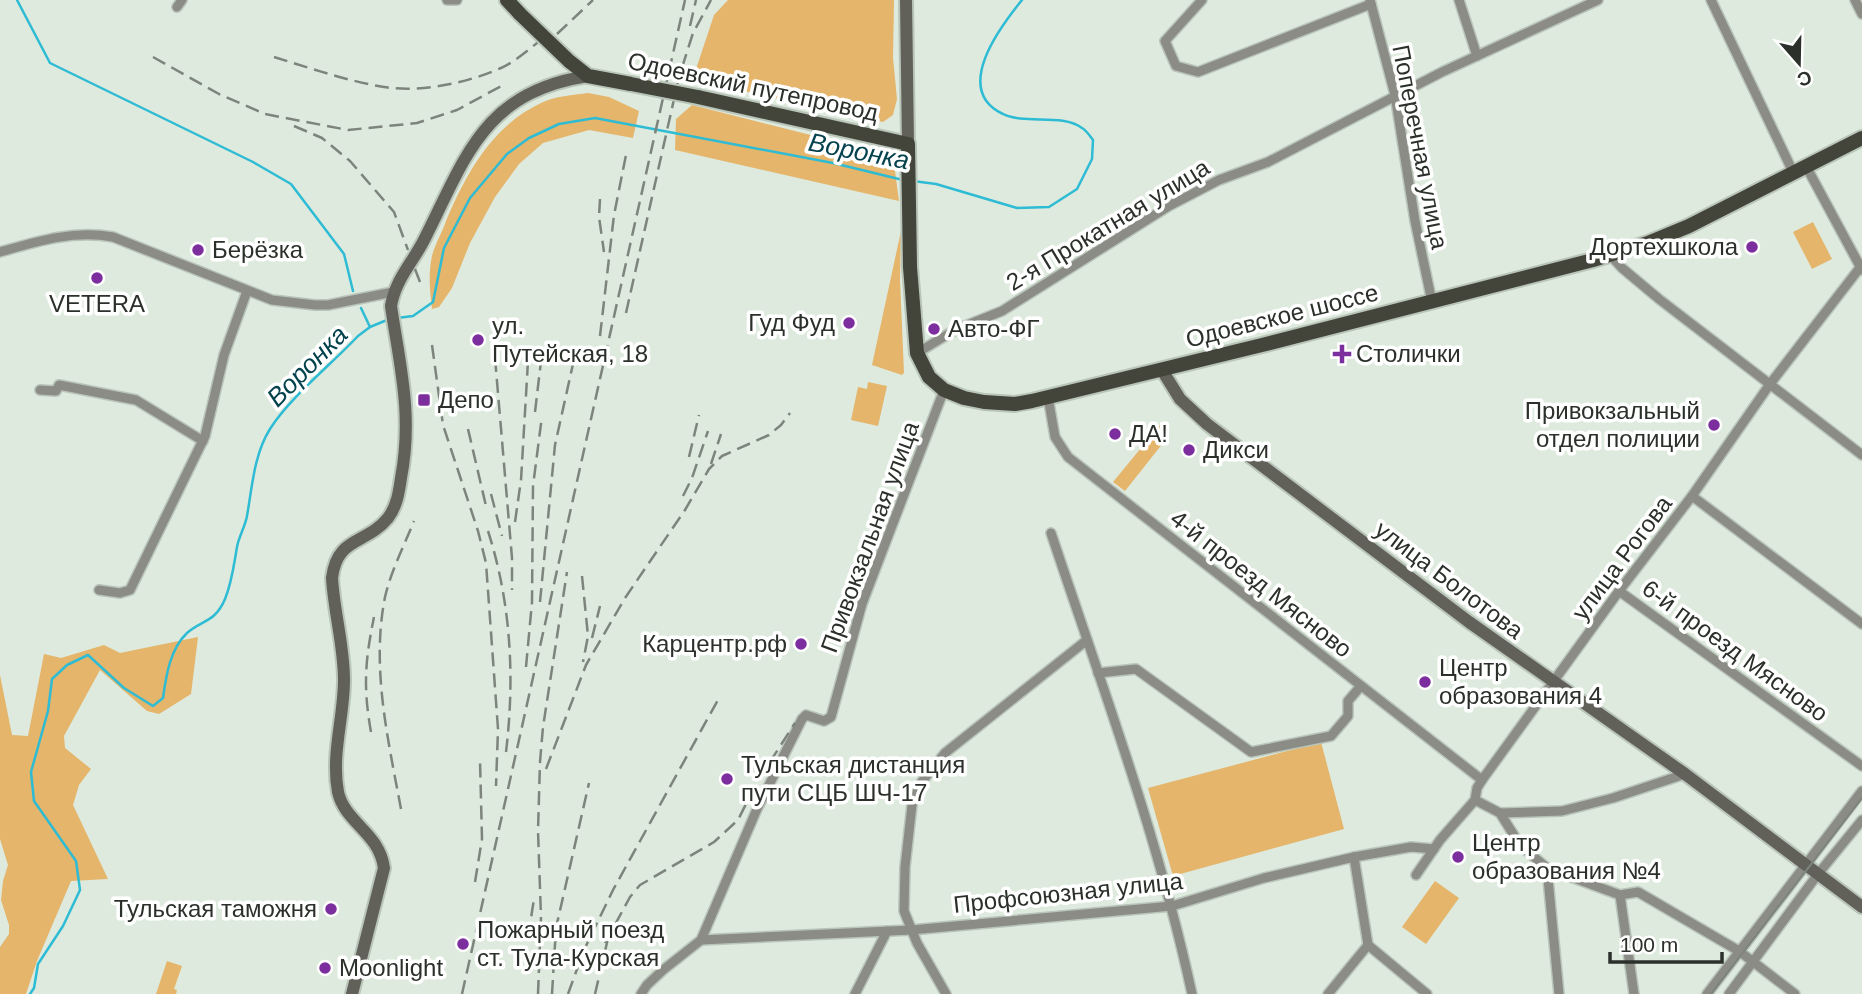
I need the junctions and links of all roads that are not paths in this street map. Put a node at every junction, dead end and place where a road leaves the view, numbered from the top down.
1 (447, 0) edge
2 (457, 0) edge
3 (507, 0) edge
4 (906, 0) edge
5 (1202, 0) edge
6 (1459, 0) edge
7 (1598, 0) edge
8 (1712, 0) edge
9 (1855, 0) edge
10 (1371, 2) edge
11 (1862, 14) edge
12 (1477, 55) junction
13 (588, 76) junction
14 (1395, 95) junction
15 (1862, 138) edge
16 (908, 144) junction
17 (1801, 171) junction
18 (0, 252) edge
19 (1610, 255) junction
20 (1861, 268) edge
21 (247, 291) junction
22 (393, 292) junction
23 (1432, 302) junction
24 (917, 352) junction
25 (1162, 370) junction
26 (1770, 384) junction
27 (40, 390) dead end
28 (944, 390) junction
29 (1048, 397) junction
30 (203, 441) junction
31 (1862, 455) edge
32 (1692, 496) junction
33 (1051, 533) dead end
34 (99, 590) dead end
35 (1619, 591) junction
36 (1862, 624) edge
37 (1087, 640) junction
38 (1098, 673) junction
39 (1555, 682) junction
40 (1360, 687) junction
41 (1862, 766) edge
42 (1685, 774) junction
43 (1482, 780) junction
44 (1862, 790) edge
45 (1475, 800) junction
46 (1500, 813) junction
47 (1862, 820) edge
48 (1434, 849) junction
49 (1354, 857) junction
50 (1806, 864) junction
51 (1546, 868) junction
52 (1818, 874) junction
53 (1416, 875) dead end
54 (1620, 894) junction
55 (1172, 906) junction
56 (1862, 907) edge
57 (911, 930) junction
58 (887, 931) junction
59 (701, 940) junction
60 (1368, 946) junction
61 (1740, 951) junction
62 (1754, 963) junction
63 (352, 994) edge
64 (641, 994) edge
65 (855, 994) edge
66 (946, 994) edge
67 (1192, 994) edge
68 (1328, 994) edge
69 (1427, 994) edge
70 (1559, 994) edge
71 (1634, 994) edge
72 (1707, 994) edge
73 (1729, 994) edge
74 (1795, 994) edge

1 - 2 street
3 - 13 main road, bridge
4 - 16 street
5 - 10 street
6 - 12 street
7 - 12 street, 2-я Прокатная улица
8 - 17 street
9 - 11 street
10 - 14 street, Поперечная улица
12 - 14 street, 2-я Прокатная улица
13 - 16 main road, Одоевский путепровод, bridge
13 - 22 street
14 - 23 street, Поперечная улица
14 - 24 street, 2-я Прокатная улица
15 - 17 main road, Одоевское шоссе
16 - 24 main road
17 - 19 main road, Одоевское шоссе
17 - 20 street
18 - 21 street
19 - 23 main road, Одоевское шоссе
19 - 26 street
20 - 26 street, улица Рогова
21 - 22 street
21 - 30 street
22 - 63 street
23 - 25 main road, Одоевское шоссе
24 - 28 main road
25 - 29 main road, Одоевское шоссе
25 - 39 street, улица Болотова
26 - 31 street
26 - 32 street, улица Рогова
27 - 30 street
28 - 29 main road, Одоевское шоссе
28 - 59 street, Привокзальная улица
29 - 40 street, 4-й проезд Мясново
30 - 34 street
32 - 35 street, улица Рогова
32 - 36 street
33 - 37 street
35 - 39 street, улица Рогова
35 - 41 street, 6-й проезд Мясново
37 - 38 street
37 - 57 street
38 - 40 street
38 - 55 street
39 - 42 street, улица Болотова
39 - 43 street, улица Рогова
40 - 43 street, 4-й проезд Мясново
42 - 46 street
42 - 50 street, улица Болотова
43 - 45 street, улица Рогова
44 - 50 street
45 - 46 street
45 - 48 street, улица Рогова
46 - 51 street
47 - 52 street
48 - 49 street, Профсоюзная улица
48 - 53 street, улица Рогова
49 - 55 street, Профсоюзная улица
49 - 60 street
50 - 52 street, улица Болотова
50 - 61 street
51 - 54 street
51 - 70 street
52 - 56 street, улица Болотова
52 - 62 street
54 - 61 street
54 - 71 street
55 - 57 street, Профсоюзная улица
55 - 67 street
57 - 58 street, Профсоюзная улица
57 - 66 street
58 - 59 street, Профсоюзная улица
58 - 65 street
59 - 64 street, Привокзальная улица
60 - 68 street
60 - 69 street
61 - 62 street
61 - 72 street
62 - 73 street
62 - 74 street

